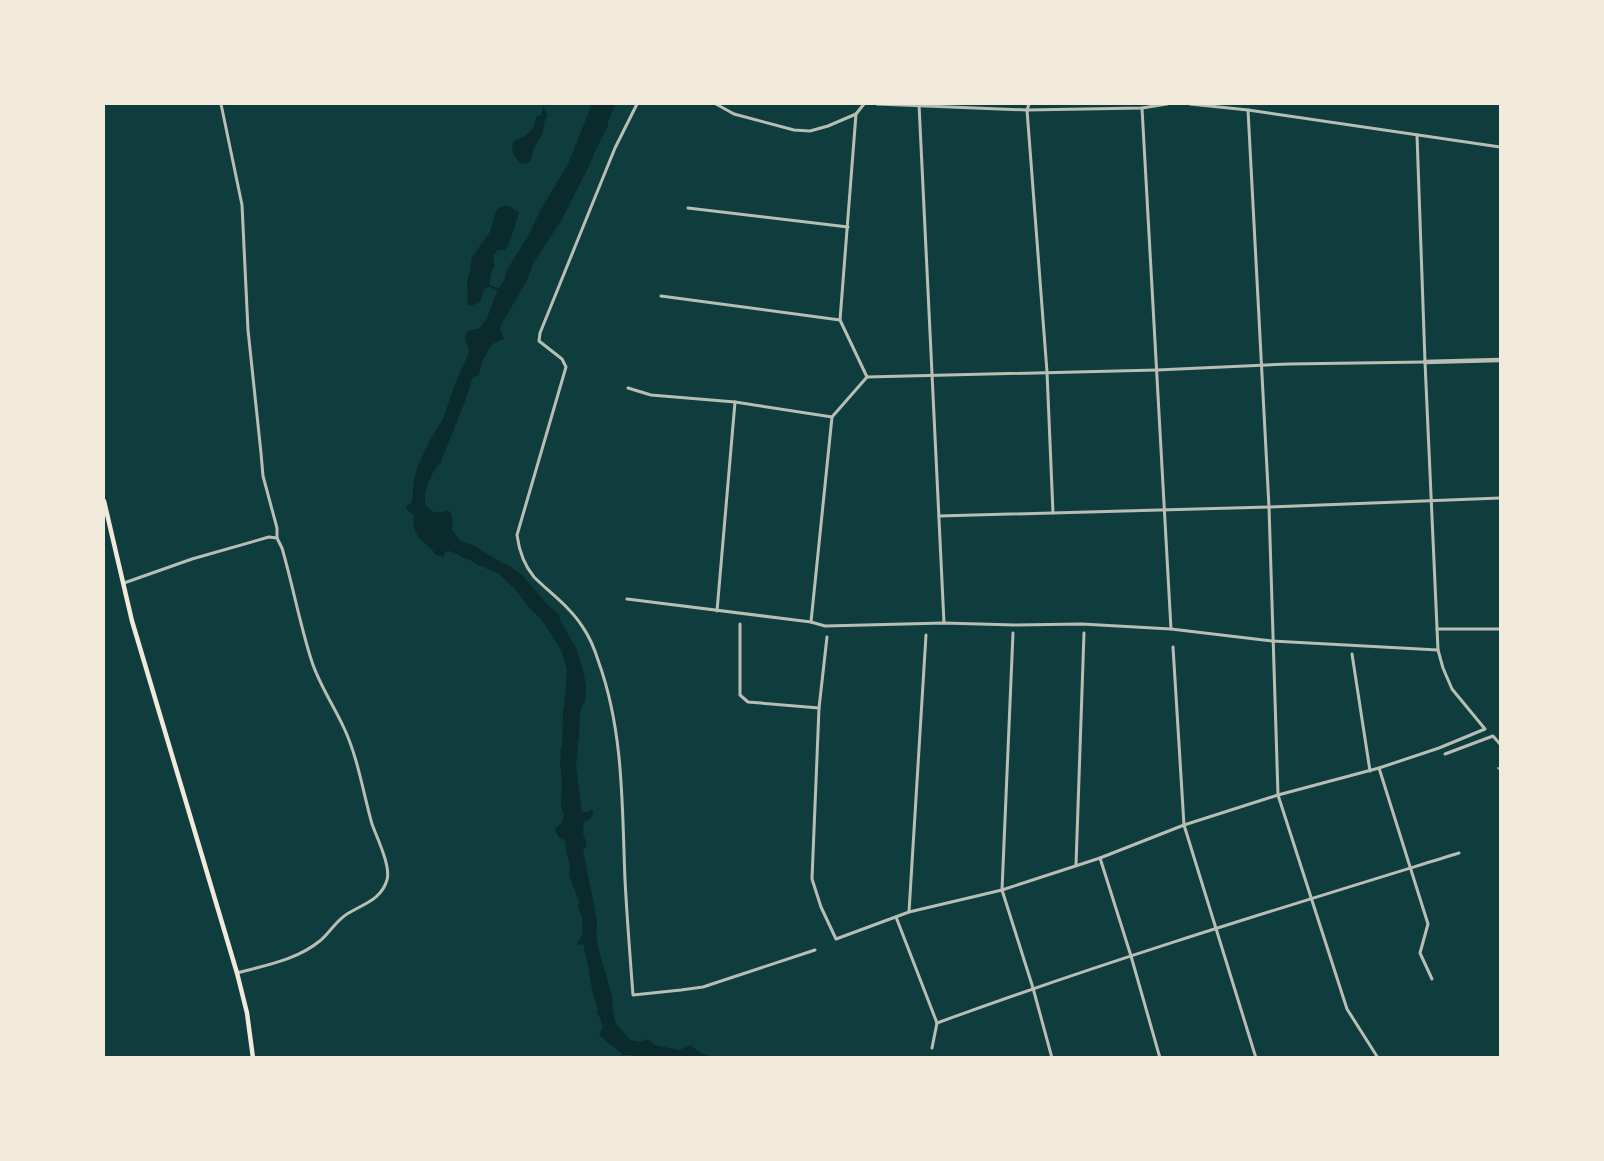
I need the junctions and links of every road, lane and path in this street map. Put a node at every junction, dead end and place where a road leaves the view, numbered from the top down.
1 (221, 104) edge
2 (637, 104) edge
3 (716, 104) edge
4 (864, 104) edge
5 (877, 104) edge
6 (920, 104) edge
7 (1029, 104) edge
8 (1167, 104) edge
9 (1190, 104) edge
10 (1142, 108) junction
11 (1027, 110) junction
12 (1248, 110) junction
13 (856, 114) junction
14 (1417, 135) junction
15 (1500, 147) edge
16 (688, 208) dead end
17 (848, 227) junction
18 (662, 296) dead end
19 (840, 320) junction
20 (1500, 360) edge
21 (1425, 362) junction
22 (1262, 366) junction
23 (1157, 370) junction
24 (1047, 372) junction
25 (932, 375) junction
26 (867, 377) junction
27 (628, 388) dead end
28 (735, 402) junction
29 (832, 417) junction
30 (1500, 498) edge
31 (1431, 500) junction
32 (104, 501) edge
33 (1269, 507) junction
34 (1166, 509) junction
35 (1053, 513) junction
36 (939, 516) junction
37 (277, 537) junction
38 (122, 584) junction
39 (627, 599) dead end
40 (717, 611) junction
41 (810, 622) junction
42 (944, 623) junction
43 (740, 624) dead end
44 (1171, 629) junction
45 (1437, 629) junction
46 (1500, 629) edge
47 (1013, 633) dead end
48 (1084, 633) dead end
49 (926, 635) dead end
50 (827, 637) dead end
51 (1272, 641) junction
52 (1173, 647) dead end
53 (1438, 650) junction
54 (1352, 654) dead end
55 (819, 708) junction
56 (1500, 744) edge
57 (1445, 754) dead end
58 (1379, 768) junction
59 (1370, 771) junction
60 (1278, 795) junction
61 (1184, 825) junction
62 (1459, 853) dead end
63 (1100, 858) junction
64 (1076, 866) junction
65 (1410, 868) junction
66 (1002, 890) junction
67 (1311, 898) junction
68 (909, 912) junction
69 (895, 917) junction
70 (1216, 929) junction
71 (815, 950) dead end
72 (1131, 956) junction
73 (237, 973) junction
74 (1432, 979) dead end
75 (1033, 988) junction
76 (937, 1023) junction
77 (932, 1048) dead end
78 (253, 1058) edge
79 (1053, 1058) edge
80 (1160, 1058) edge
81 (1256, 1058) edge
82 (1378, 1058) edge

1 - 37 street
2 - 71 street
3 - 13 street
4 - 13 street
5 - 6 street
6 - 11 street
6 - 25 street
7 - 11 street
8 - 10 street
9 - 12 street
10 - 11 street
10 - 23 street
11 - 24 street
12 - 14 street
12 - 22 street
13 - 17 street
14 - 15 street
14 - 21 street
16 - 17 street
17 - 19 street
18 - 19 street
19 - 26 street
20 - 21 street
21 - 22 street
21 - 31 street
22 - 23 street
22 - 33 street
23 - 24 street
23 - 34 street
24 - 25 street
24 - 35 street
25 - 26 street
25 - 36 street
26 - 29 street
27 - 28 street
28 - 29 street
28 - 40 street
29 - 41 street
30 - 31 street
31 - 33 street
31 - 45 street
32 - 38 main road
33 - 34 street
33 - 51 street
34 - 35 street
34 - 44 street
35 - 36 street
36 - 42 street
37 - 38 street
37 - 73 street
38 - 73 main road
39 - 40 street
40 - 41 street
41 - 42 street
42 - 44 street
43 - 55 street
44 - 51 street
45 - 46 street
45 - 53 street
47 - 66 street
48 - 64 street
49 - 68 street
50 - 55 street
51 - 53 street
51 - 60 street
52 - 61 street
53 - 58 street
54 - 59 street
55 - 69 street
56 - 57 street
58 - 59 street
58 - 65 street
59 - 60 street
60 - 61 street
60 - 67 street
61 - 63 street
61 - 70 street
62 - 65 street
63 - 64 street
63 - 72 street
64 - 66 street
65 - 67 street
65 - 74 street
66 - 68 street
66 - 75 street
67 - 70 street
67 - 82 street
68 - 69 street
69 - 76 street
70 - 72 street
70 - 81 street
72 - 75 street
72 - 80 street
73 - 78 main road
75 - 76 street
75 - 79 street
76 - 77 street

